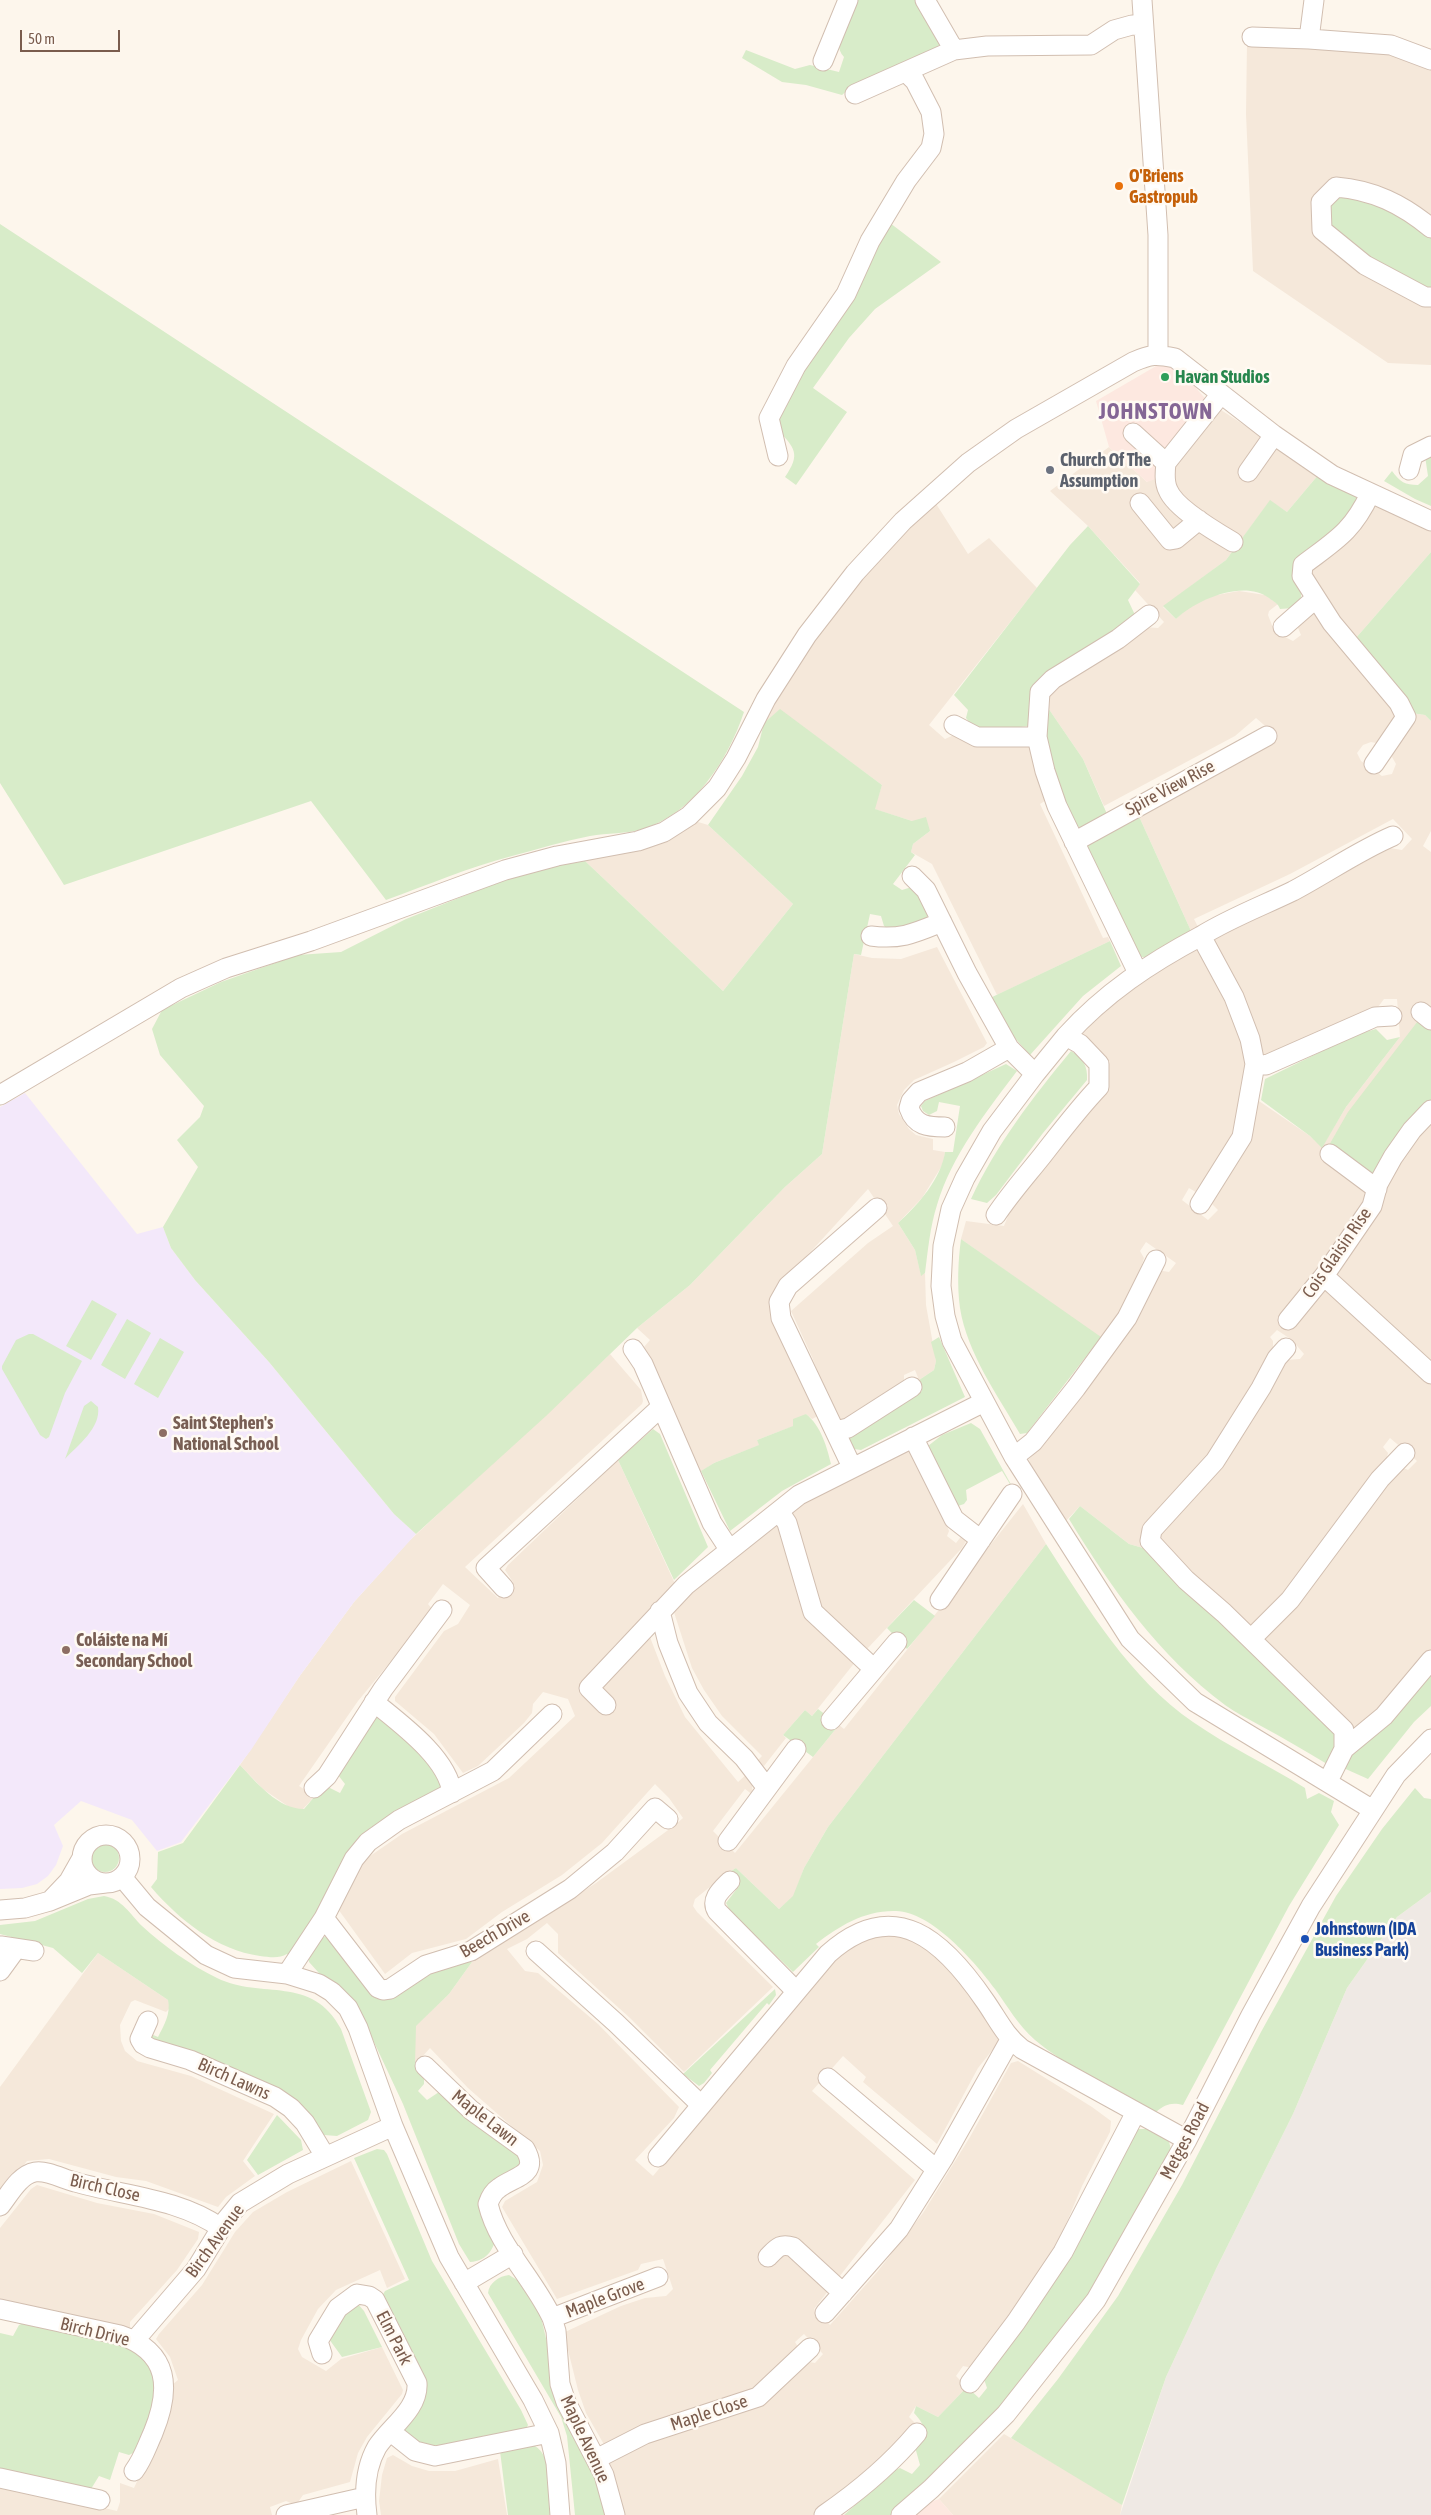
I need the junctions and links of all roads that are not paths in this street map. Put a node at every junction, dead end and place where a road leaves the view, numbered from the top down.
1 (848, 0) edge
2 (925, 0) edge
3 (1142, 0) edge
4 (1314, 0) edge
5 (1143, 26) junction
6 (1252, 36) dead end
7 (1309, 39) junction
8 (954, 50) junction
9 (1431, 60) edge
10 (823, 61) dead end
11 (906, 72) junction
12 (855, 94) dead end
13 (1431, 228) edge
14 (1431, 297) edge
15 (1158, 354) junction
16 (1221, 394) junction
17 (1133, 433) dead end
18 (1274, 435) junction
19 (1431, 446) edge
20 (778, 456) dead end
21 (1166, 463) junction
22 (1409, 470) dead end
23 (1248, 472) dead end
24 (1370, 494) junction
25 (1140, 503) dead end
26 (1199, 520) junction
27 (1431, 520) edge
28 (1232, 542) dead end
29 (1315, 599) junction
30 (1149, 615) dead end
31 (1283, 627) dead end
32 (954, 725) dead end
33 (1267, 736) dead end
34 (1037, 737) junction
35 (1374, 764) dead end
36 (1393, 836) dead end
37 (1074, 842) junction
38 (912, 876) dead end
39 (942, 922) junction
40 (871, 936) dead end
41 (1201, 936) junction
42 (1138, 973) junction
43 (1392, 1016) dead end
44 (1066, 1036) junction
45 (1008, 1048) junction
46 (1255, 1064) junction
47 (1035, 1074) junction
48 (0, 1094) edge
49 (1431, 1110) edge
50 (945, 1127) dead end
51 (1330, 1154) dead end
52 (1377, 1189) junction
53 (1200, 1204) dead end
54 (877, 1208) dead end
55 (996, 1215) dead end
56 (1156, 1260) dead end
57 (1324, 1276) junction
58 (1288, 1320) dead end
59 (1286, 1348) dead end
60 (633, 1349) dead end
61 (1431, 1374) edge
62 (912, 1387) dead end
63 (984, 1402) junction
64 (661, 1407) junction
65 (836, 1431) junction
66 (913, 1437) junction
67 (1405, 1453) dead end
68 (1014, 1457) junction
69 (852, 1468) junction
70 (1012, 1494) dead end
71 (779, 1511) junction
72 (981, 1540) junction
73 (729, 1550) junction
74 (504, 1588) dead end
75 (940, 1600) dead end
76 (442, 1610) dead end
77 (660, 1611) junction
78 (1251, 1639) junction
79 (897, 1642) dead end
80 (1431, 1660) edge
81 (874, 1669) junction
82 (374, 1702) junction
83 (606, 1705) dead end
84 (552, 1714) dead end
85 (831, 1720) dead end
86 (1431, 1739) edge
87 (796, 1748) dead end
88 (1344, 1749) junction
89 (1328, 1781) junction
90 (327, 1783) dead end
91 (767, 1788) junction
92 (452, 1793) junction
93 (1373, 1810) junction
94 (668, 1819) dead end
95 (728, 1841) dead end
96 (82, 1858) junction
97 (114, 1880) junction
98 (730, 1881) dead end
99 (50, 1900) junction
100 (0, 1910) edge
101 (324, 1918) junction
102 (17, 1949) edge
103 (536, 1951) dead end
104 (0, 1971) edge
105 (287, 1974) junction
106 (796, 1991) junction
107 (148, 2021) dead end
108 (1010, 2040) junction
109 (828, 2078) dead end
110 (429, 2079) dead end
111 (701, 2105) junction
112 (1136, 2112) junction
113 (393, 2126) junction
114 (1187, 2140) junction
115 (325, 2156) junction
116 (658, 2157) dead end
117 (936, 2170) junction
118 (0, 2206) edge
119 (221, 2228) junction
120 (513, 2254) junction
121 (768, 2258) dead end
122 (658, 2278) dead end
123 (464, 2283) junction
124 (843, 2293) junction
125 (0, 2309) edge
126 (825, 2313) dead end
127 (552, 2318) junction
128 (135, 2340) junction
129 (810, 2348) dead end
130 (322, 2354) dead end
131 (970, 2383) dead end
132 (390, 2432) junction
133 (549, 2432) junction
134 (917, 2433) dead end
135 (596, 2459) junction
136 (134, 2471) dead end
137 (0, 2478) edge
138 (100, 2500) dead end
139 (366, 2506) edge
140 (286, 2515) edge
141 (560, 2515) edge
142 (616, 2515) edge
143 (824, 2515) edge
144 (901, 2515) edge

1 - 10 street
2 - 8 street
3 - 5 street
4 - 7 street
5 - 8 street
5 - 15 street
6 - 7 street
7 - 9 street
8 - 11 street
11 - 12 street
11 - 20 street
13 - 14 street
15 - 16 street
15 - 48 street
16 - 18 street
16 - 21 street
17 - 21 street
18 - 23 street
18 - 24 street
19 - 22 street
21 - 26 street
24 - 27 street
24 - 29 street
25 - 26 street
26 - 28 street
29 - 31 street
29 - 35 street
30 - 34 street
32 - 34 street
33 - 37 street, Spire View Rise
34 - 37 street
36 - 41 street
37 - 42 street
38 - 39 street
39 - 40 street
39 - 45 street
41 - 42 street
41 - 46 street
42 - 44 street
43 - 46 street
44 - 47 street
44 - 55 street
45 - 47 street
45 - 50 street
46 - 53 street
47 - 63 street
49 - 52 street, Cois Glaisin Rise
51 - 52 street
52 - 57 street, Cois Glaisin Rise
54 - 65 street
56 - 68 street
57 - 58 street, Cois Glaisin Rise
57 - 61 street
59 - 78 street
60 - 64 street
62 - 65 street
63 - 66 street
63 - 68 street
64 - 73 street
64 - 74 street
65 - 69 street
66 - 69 street
66 - 72 street
67 - 78 street
68 - 89 street
69 - 71 street
70 - 72 street
71 - 73 street
71 - 81 street
72 - 75 street
73 - 77 street
76 - 82 street
77 - 83 street
77 - 91 street
78 - 88 street
79 - 81 street
80 - 88 street
81 - 85 street
82 - 90 street
82 - 92 street
84 - 92 street
86 - 93 street, Metges Road
87 - 91 street
88 - 89 street
89 - 93 street
91 - 95 street
92 - 101 street
93 - 114 street, Metges Road
94 - 101 street, Beech Drive
96 - 97 street
96 - 97 street
96 - 99 street
97 - 99 street
97 - 105 street
98 - 106 street
99 - 100 street
101 - 105 street
102 - 104 street
103 - 111 street
105 - 113 street
106 - 108 street
106 - 111 street
107 - 115 street, Birch Lawns
108 - 112 street
108 - 117 street
109 - 117 street
110 - 120 street, Maple Lawn
111 - 116 street
112 - 114 street
112 - 131 street
113 - 115 street, Birch Avenue
113 - 123 street
114 - 144 street, Metges Road
115 - 119 street, Birch Avenue
117 - 124 street
118 - 119 street, Birch Close
119 - 128 street, Birch Avenue
120 - 123 street
120 - 127 street, Maple Avenue
121 - 124 street
122 - 127 street, Maple Grove
123 - 133 street
124 - 126 street
125 - 128 street, Birch Drive
127 - 135 street, Maple Avenue
128 - 136 street, Birch Drive
129 - 135 street, Maple Close
130 - 132 street, Elm Park
132 - 133 street
132 - 139 street, Elm Park
133 - 141 street
134 - 143 street
135 - 142 street, Maple Avenue
137 - 138 street
139 - 140 street

